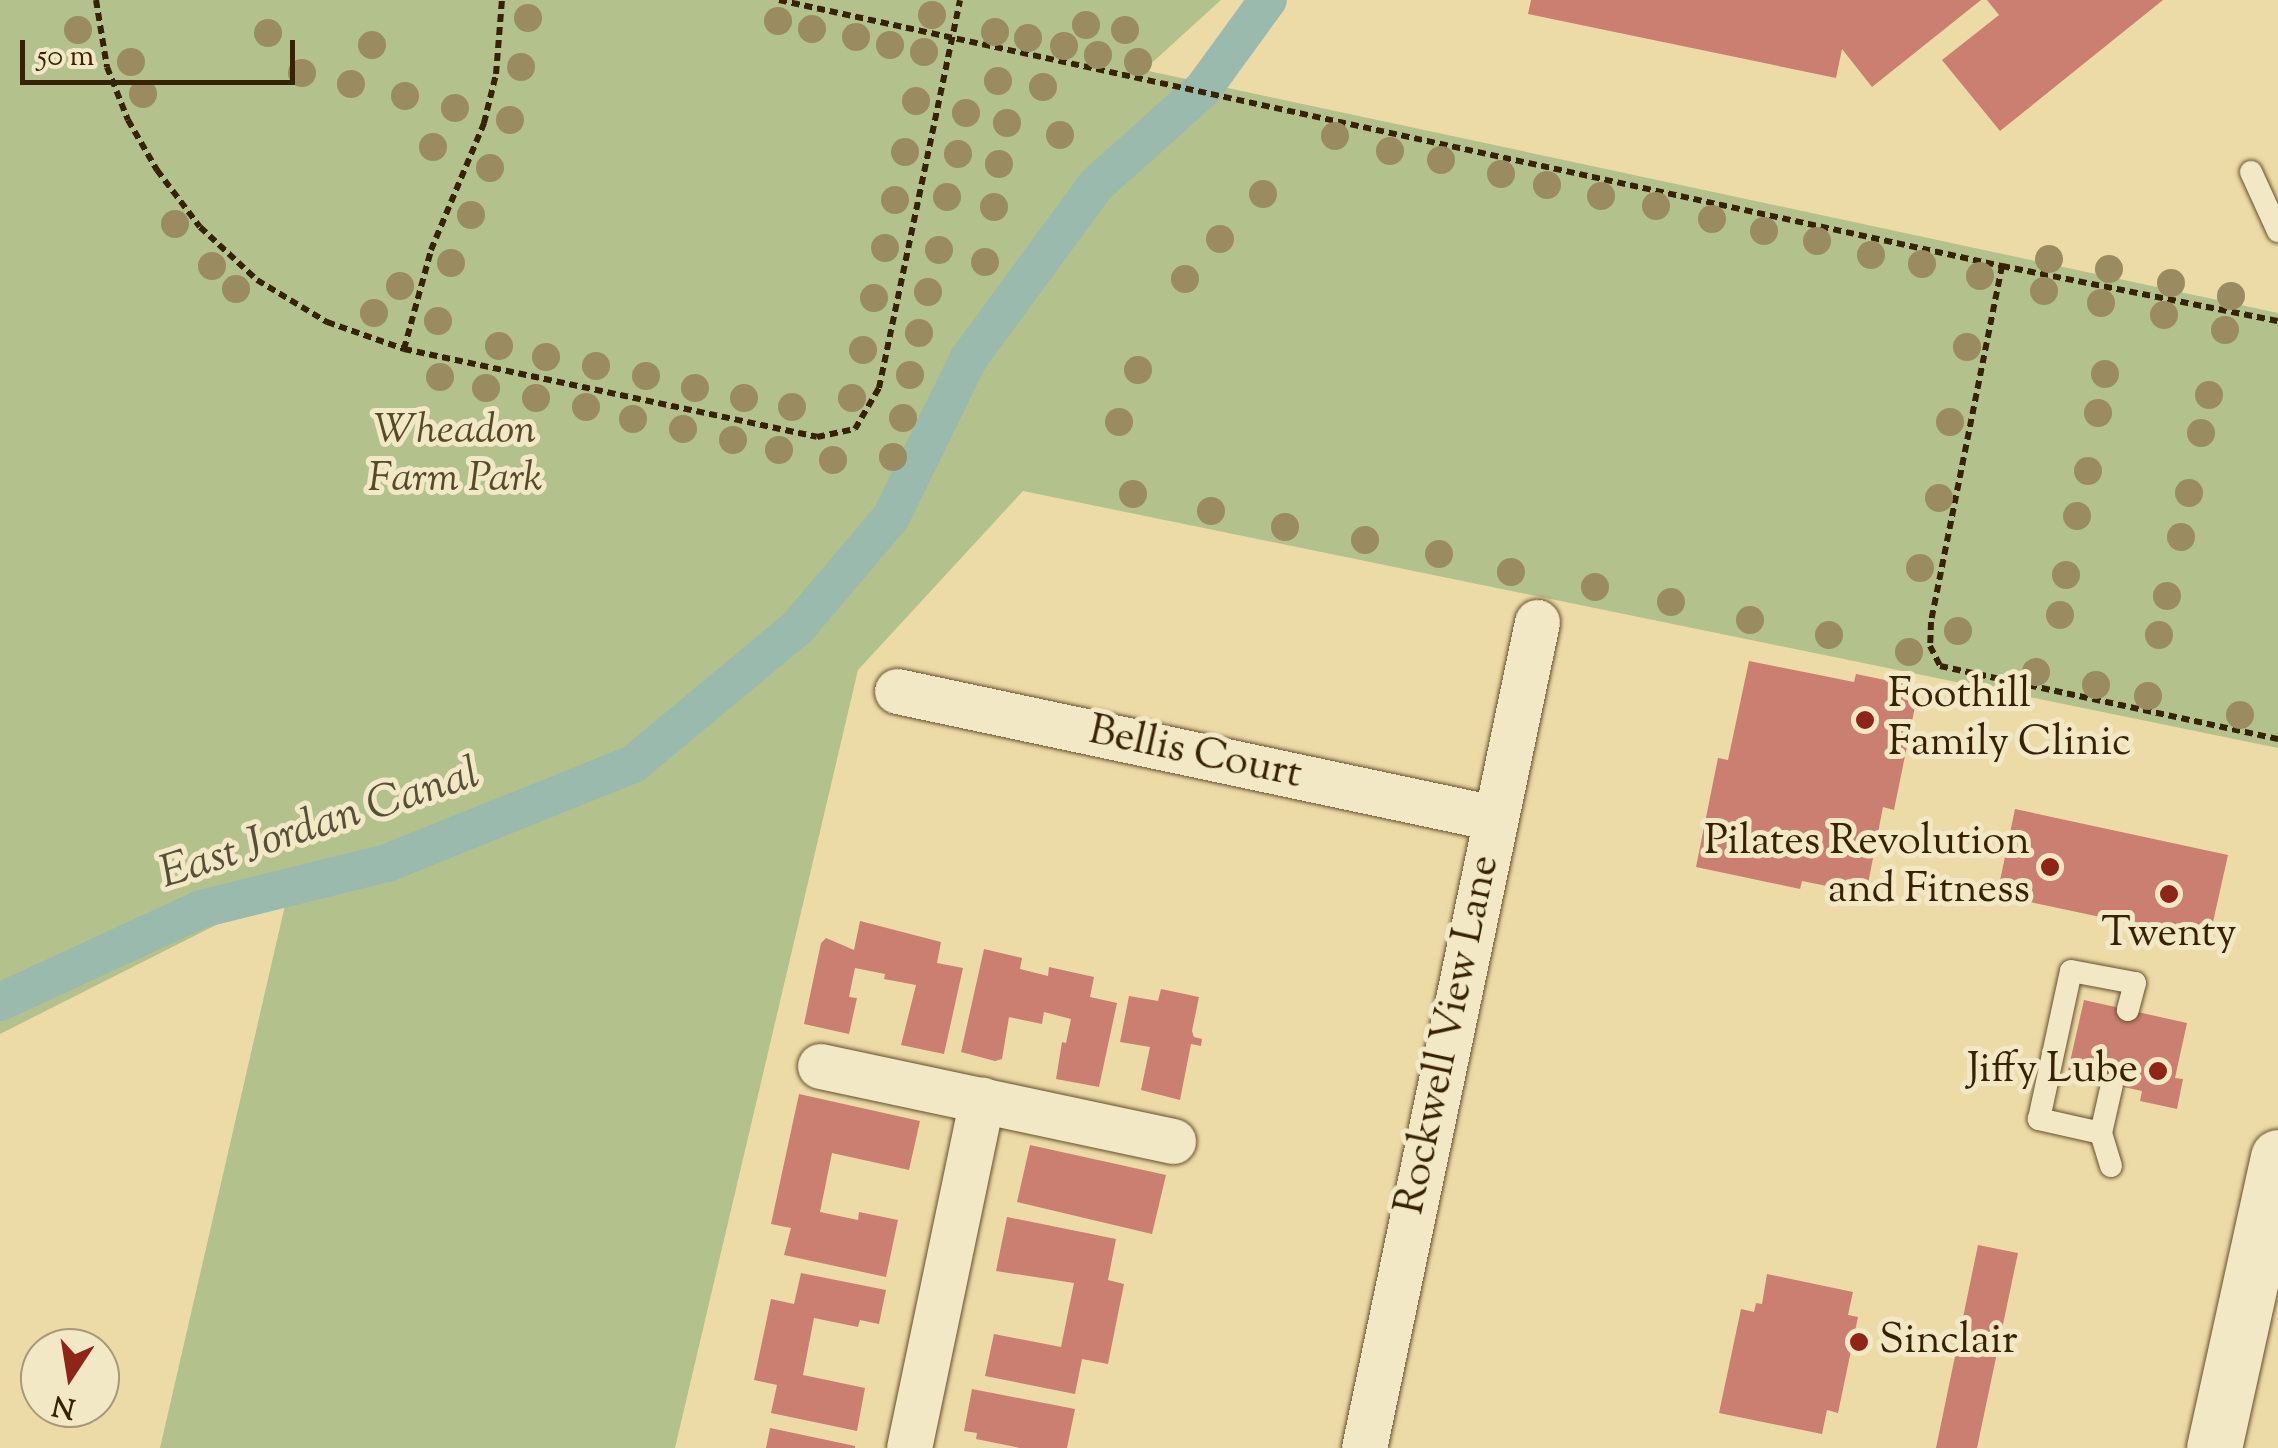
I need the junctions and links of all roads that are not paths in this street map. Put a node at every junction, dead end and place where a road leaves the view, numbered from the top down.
1 (2251, 172) dead end
2 (2278, 231) edge
3 (1537, 622) dead end
4 (897, 691) dead end
5 (1494, 818) junction
6 (2128, 1010) dead end
7 (820, 1066) dead end
8 (2112, 1084) dead end
9 (982, 1100) junction
10 (2101, 1132) junction
11 (1174, 1140) dead end
12 (2278, 1157) edge
13 (2111, 1166) dead end
14 (908, 1448) edge
15 (1364, 1448) edge
16 (2214, 1448) edge

1 - 2 lane
3 - 5 street, Rockwell View Lane
4 - 5 street, Bellis Court
5 - 15 street, Rockwell View Lane
6 - 10 lane
7 - 9 street
8 - 10 lane
9 - 11 street
9 - 14 street
10 - 13 lane
12 - 16 main road

